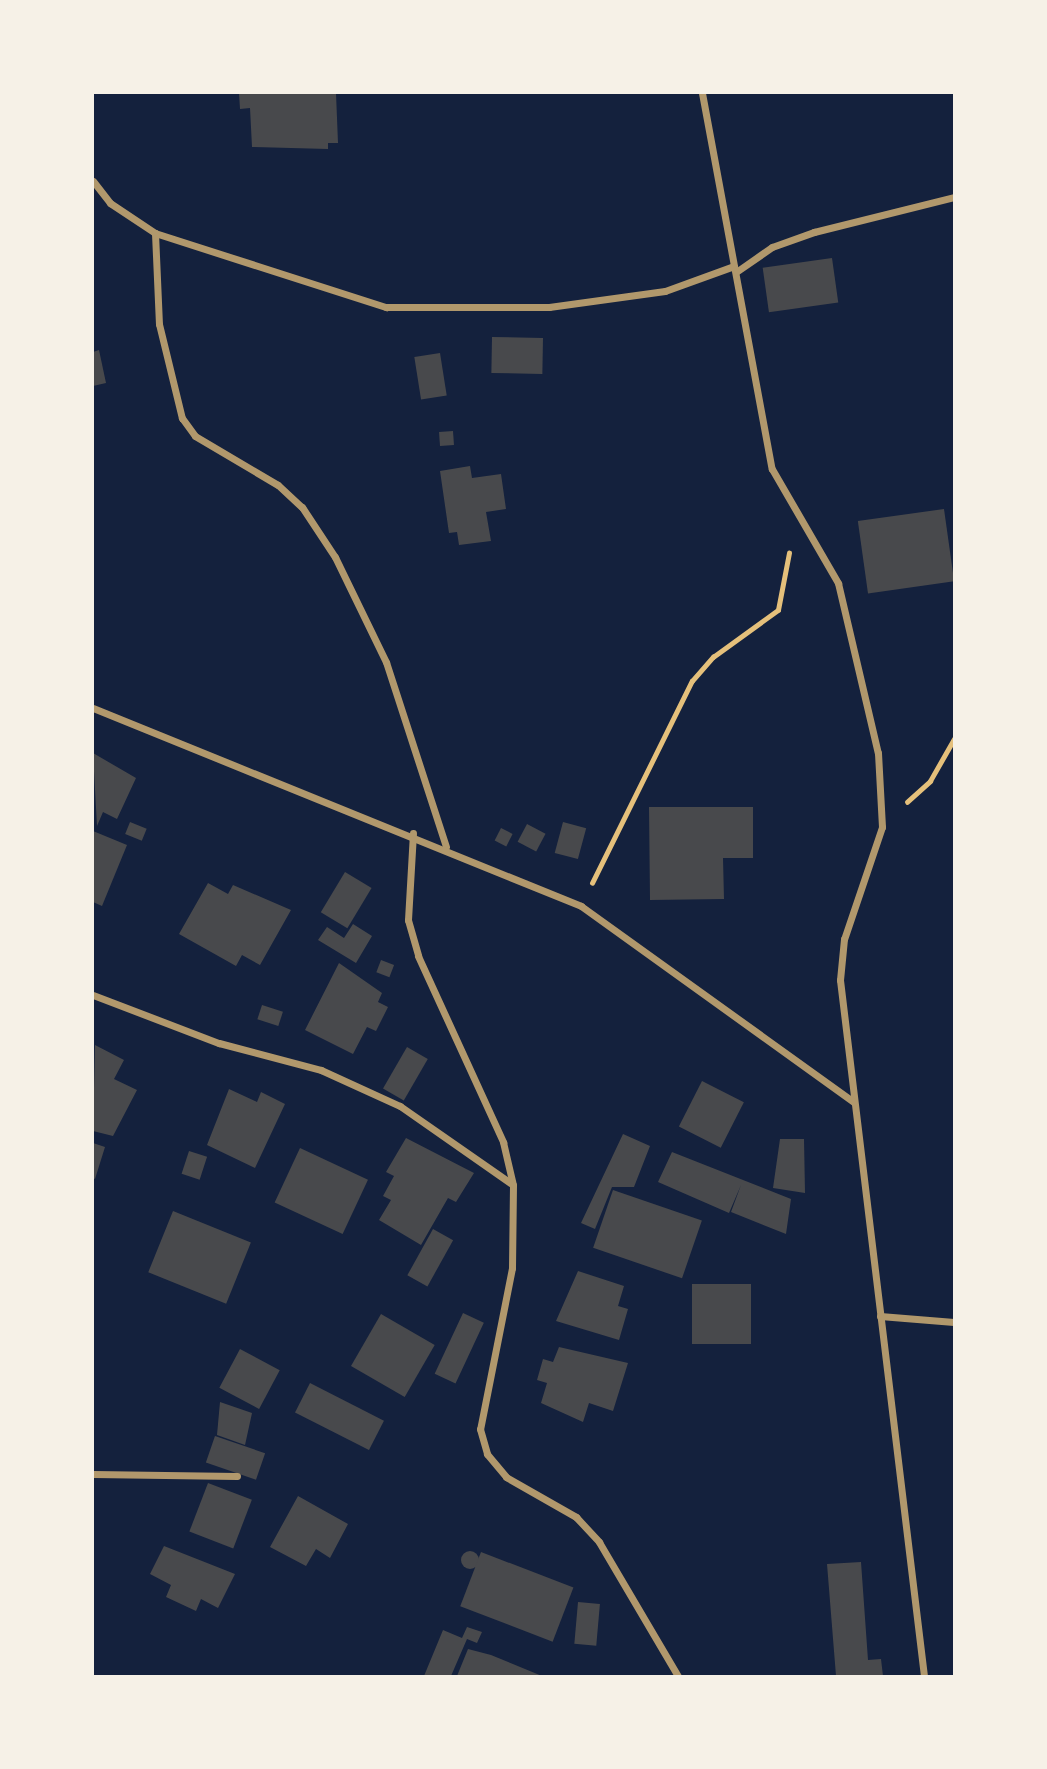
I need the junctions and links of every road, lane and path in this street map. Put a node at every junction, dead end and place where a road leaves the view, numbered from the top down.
1 (702, 93) edge
2 (93, 181) edge
3 (954, 197) edge
4 (155, 233) junction
5 (735, 269) junction
6 (791, 510) junction
7 (93, 708) edge
8 (954, 739) edge
9 (882, 827) junction
10 (413, 833) junction
11 (446, 847) junction
12 (581, 906) junction
13 (93, 995) edge
14 (854, 1102) junction
15 (513, 1185) junction
16 (880, 1316) junction
17 (954, 1322) edge
18 (93, 1474) edge
19 (237, 1476) dead end
20 (678, 1676) edge
21 (924, 1676) edge

1 - 5 street
2 - 4 street
3 - 5 street
4 - 5 street
4 - 11 street
5 - 6 street
6 - 9 street
6 - 12 path
7 - 10 street
8 - 9 path
9 - 14 street
10 - 11 street
10 - 15 street
11 - 12 street
12 - 14 street
13 - 15 street
14 - 16 street
15 - 20 street
16 - 17 street
16 - 21 street
18 - 19 street

